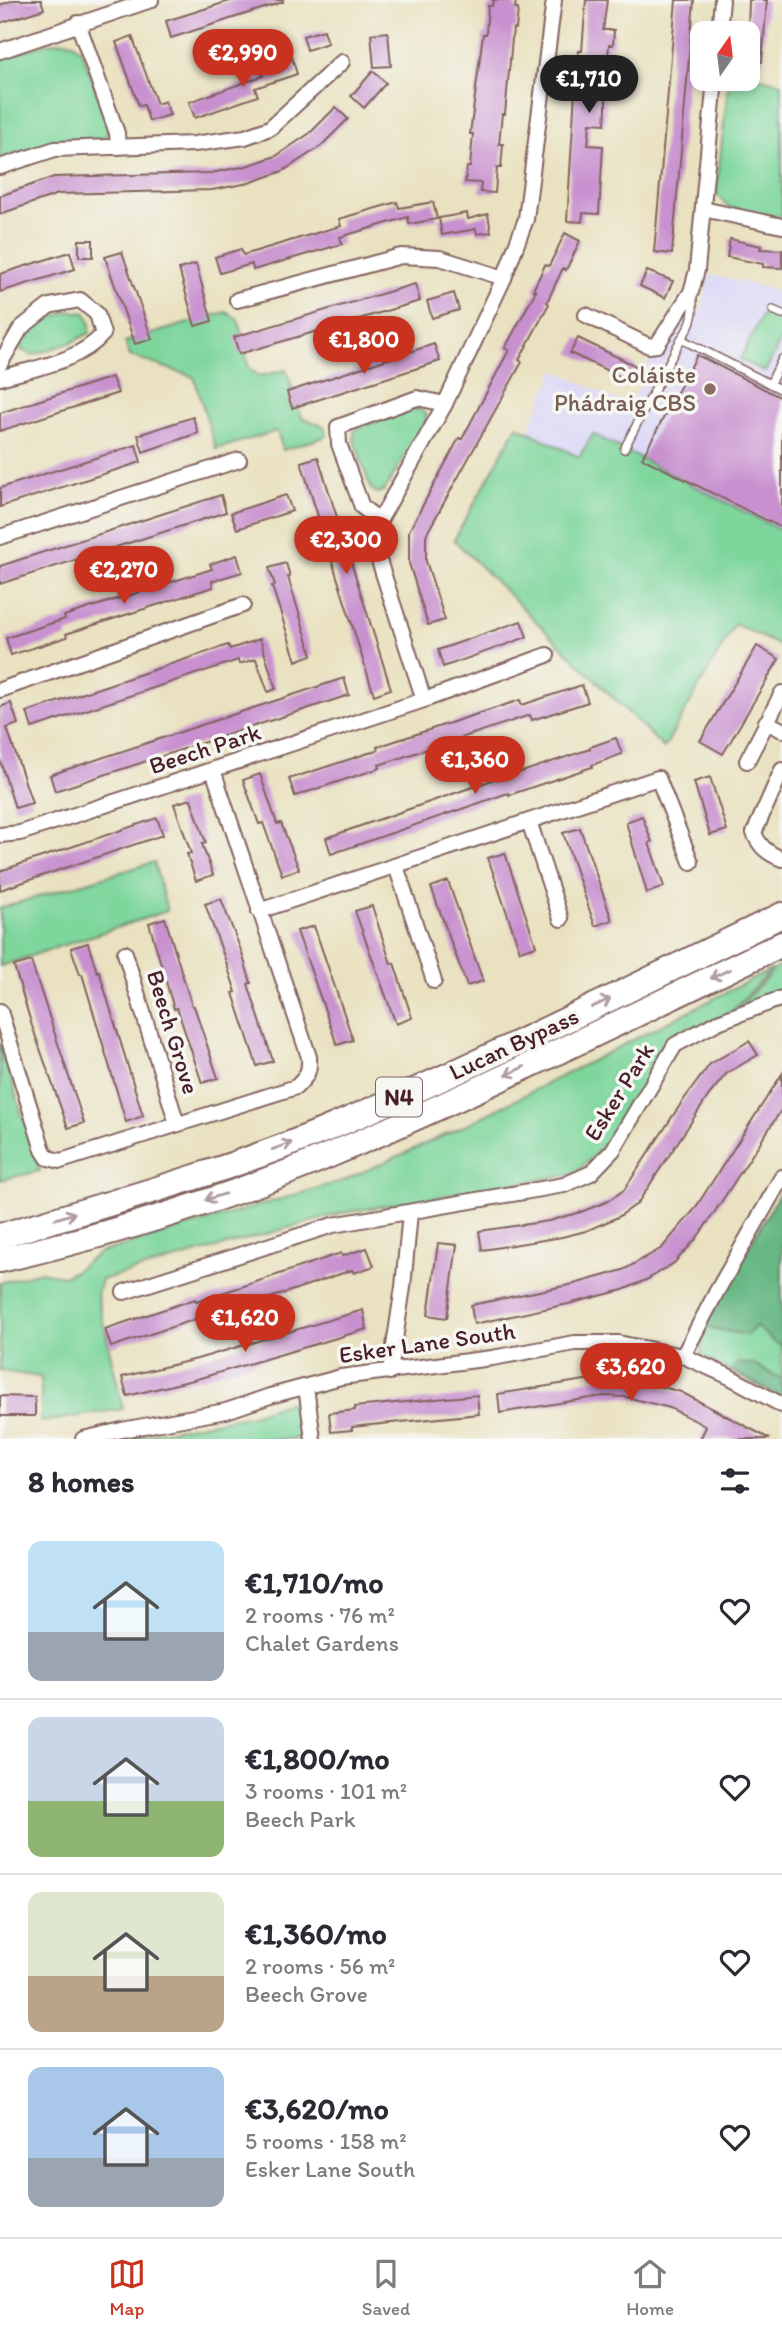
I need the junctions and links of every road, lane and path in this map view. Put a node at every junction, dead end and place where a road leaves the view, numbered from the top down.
1 (150, 0) edge
2 (554, 0) edge
3 (722, 0) edge
4 (720, 21) edge
5 (79, 23) junction
6 (0, 51) edge
7 (342, 62) dead end
8 (714, 91) edge
9 (118, 146) junction
10 (0, 167) edge
11 (703, 209) junction
12 (782, 226) edge
13 (504, 278) junction
14 (691, 292) junction
15 (237, 300) dead end
16 (774, 310) dead end
17 (782, 314) edge
18 (586, 315) dead end
19 (681, 339) junction
20 (782, 359) edge
21 (0, 364) edge
22 (0, 378) edge
23 (770, 384) junction
24 (782, 390) edge
25 (445, 404) junction
26 (624, 449) dead end
27 (239, 460) dead end
28 (379, 520) junction
29 (0, 537) edge
30 (243, 605) dead end
31 (547, 655) dead end
32 (0, 690) edge
33 (782, 693) edge
34 (424, 700) junction
35 (766, 722) junction
36 (782, 730) edge
37 (747, 761) dead end
38 (213, 770) junction
39 (782, 770) edge
40 (529, 821) junction
41 (0, 835) edge
42 (782, 859) edge
43 (691, 862) dead end
44 (396, 866) junction
45 (259, 911) junction
46 (782, 915) edge
47 (561, 919) dead end
48 (782, 944) edge
49 (125, 953) dead end
50 (434, 981) dead end
51 (782, 998) edge
52 (0, 1012) edge
53 (177, 1124) junction
54 (782, 1177) edge
55 (410, 1213) junction
56 (0, 1236) edge
57 (0, 1260) edge
58 (124, 1292) dead end
59 (683, 1356) junction
60 (390, 1371) junction
61 (306, 1387) junction
62 (782, 1405) edge
63 (83, 1439) edge
64 (313, 1439) edge

1 - 5 street
2 - 13 street
3 - 4 street
5 - 6 street
5 - 9 street
7 - 9 street
8 - 11 street
9 - 10 street
11 - 12 street
11 - 14 street
13 - 15 street
13 - 25 street
14 - 18 street
14 - 19 lane
16 - 17 lane
19 - 23 lane
19 - 26 lane
20 - 23 lane
21 - 22 street
23 - 24 lane
25 - 28 street
25 - 28 street
27 - 29 street
28 - 34 street
30 - 32 street
31 - 34 street, Beech Park
33 - 35 street
34 - 38 street, Beech Park
35 - 36 street
35 - 37 street
38 - 41 street, Beech Park
38 - 45 street, Beech Grove
39 - 42 street
40 - 43 street
40 - 44 street
40 - 47 street
44 - 45 street
44 - 50 street
45 - 53 street, Beech Grove
56 -> 46 highway, Lucan Bypass / N4
48 -> 57 highway, Lucan Bypass / N4
49 - 53 street, Beech Grove
51 - 55 street, Esker Park
52 - 53 street, Beech Grove
54 - 59 street
55 - 58 street, Esker Park
55 - 60 street
59 - 60 street, Esker Lane South
59 - 62 street, Esker Lane South
60 - 61 street, Esker Lane South
61 - 63 street, Esker Lane South
61 - 64 street

